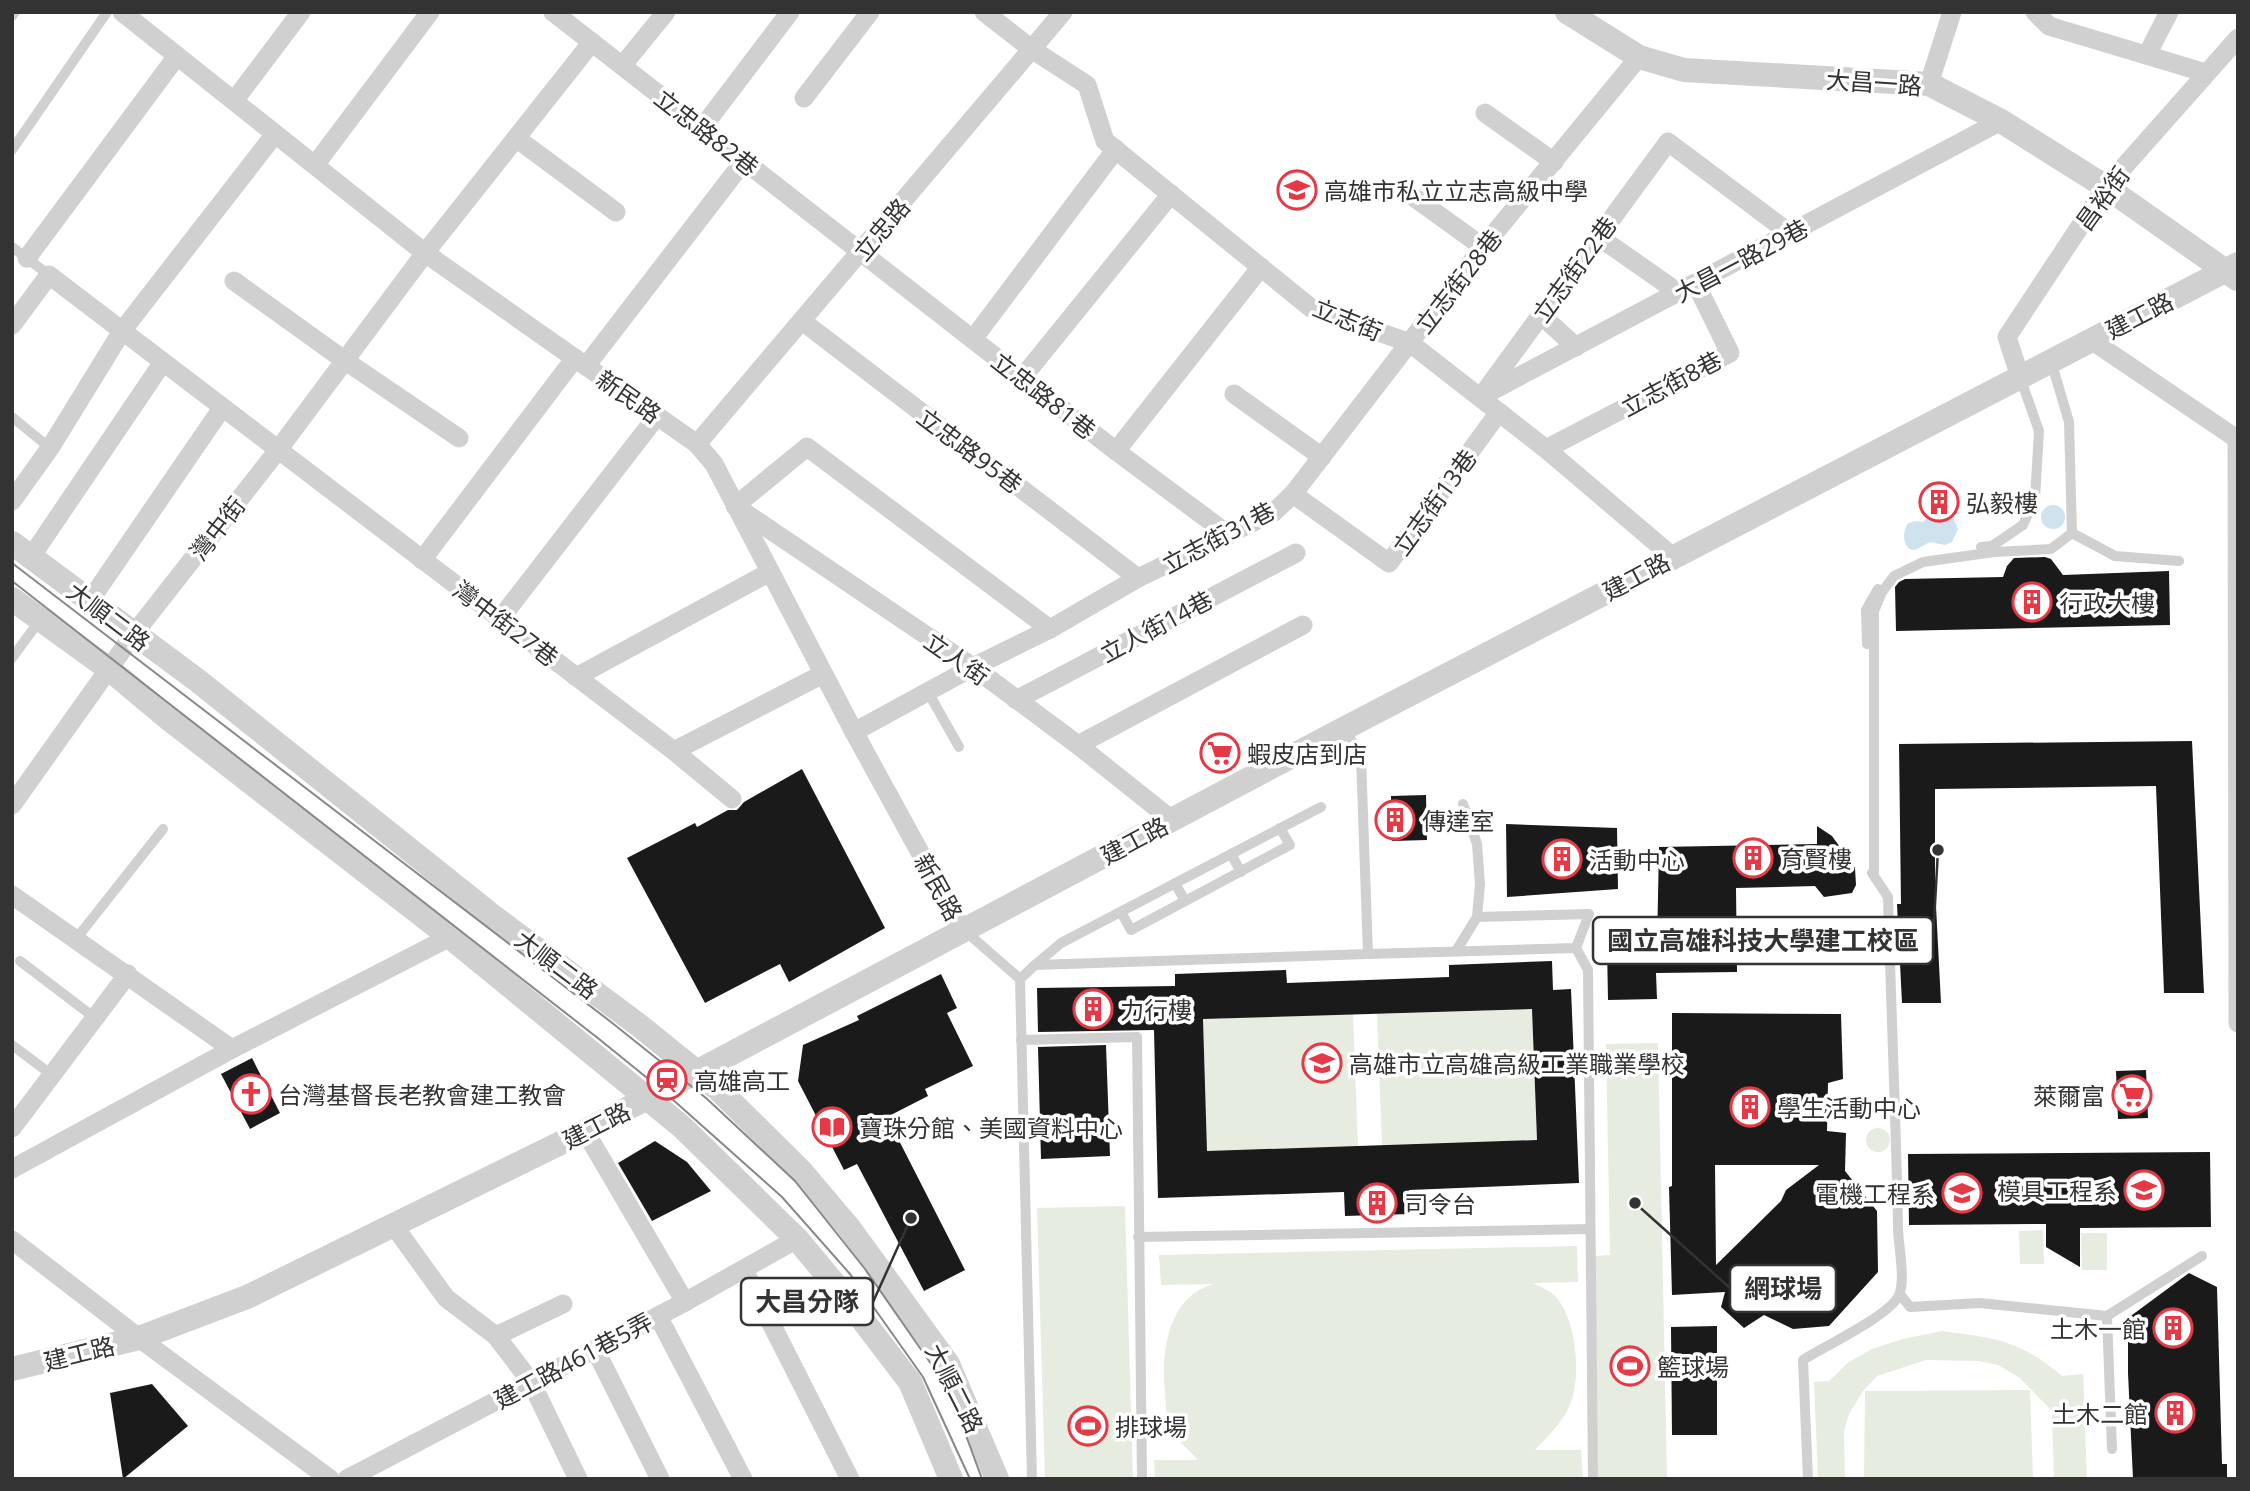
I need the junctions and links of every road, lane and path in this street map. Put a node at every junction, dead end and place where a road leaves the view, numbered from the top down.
1 (107, 12) edge
2 (122, 12) edge
3 (301, 12) edge
4 (430, 12) edge
5 (553, 12) edge
6 (666, 12) edge
7 (790, 12) edge
8 (870, 12) edge
9 (984, 12) edge
10 (1063, 12) edge
11 (1567, 12) edge
12 (1952, 12) edge
13 (2169, 12) edge
14 (2038, 13) edge
15 (2238, 38) edge
16 (592, 42) junction
17 (1033, 50) junction
18 (2147, 55) junction
19 (177, 56) junction
20 (1639, 57) junction
21 (622, 66) junction
22 (2206, 73) junction
23 (1929, 84) junction
24 (804, 98) dead end
25 (233, 101) junction
26 (1485, 113) dead end
27 (2001, 121) junction
28 (702, 128) junction
29 (275, 134) junction
30 (516, 138) junction
31 (1115, 149) junction
32 (12, 150) edge
33 (744, 161) junction
34 (1554, 162) junction
35 (314, 165) junction
36 (2106, 187) junction
37 (1171, 194) junction
38 (1415, 198) dead end
39 (616, 212) dead end
40 (1791, 234) junction
41 (1599, 237) junction
42 (1483, 247) junction
43 (20, 252) edge
44 (861, 252) junction
45 (425, 253) junction
46 (1261, 267) junction
47 (2234, 271) edge
48 (49, 275) junction
49 (234, 281) dead end
50 (1687, 288) junction
51 (1541, 315) junction
52 (802, 321) junction
53 (12, 325) edge
54 (122, 331) junction
55 (973, 339) junction
56 (2091, 340) junction
57 (1410, 344) junction
58 (1576, 347) junction
59 (344, 360) junction
60 (2051, 361) junction
61 (163, 362) junction
62 (580, 362) junction
63 (2020, 377) junction
64 (1022, 378) junction
65 (1234, 394) dead end
66 (1480, 397) junction
67 (222, 408) junction
68 (1499, 412) junction
69 (657, 416) junction
70 (12, 417) edge
71 (459, 438) dead end
72 (697, 444) junction
73 (50, 448) junction
74 (1546, 449) junction
75 (278, 450) junction
76 (1115, 451) junction
77 (1322, 457) junction
78 (2237, 474) edge
79 (1293, 494) junction
80 (12, 501) edge
81 (735, 506) junction
82 (2072, 533) junction
83 (1229, 535) junction
84 (22, 550) edge
85 (1296, 553) dead end
86 (1673, 557) junction
87 (422, 560) junction
88 (2179, 561) dead end
89 (771, 572) junction
90 (1139, 578) junction
91 (12, 599) edge
92 (89, 602) junction
93 (40, 619) junction
94 (500, 619) junction
95 (1303, 625) dead end
96 (1050, 629) junction
97 (133, 635) junction
98 (12, 658) edge
99 (973, 667) junction
100 (109, 669) junction
101 (823, 674) junction
102 (576, 677) junction
103 (928, 692) junction
104 (1016, 700) junction
105 (1345, 728) junction
106 (853, 732) junction
107 (1078, 745) junction
108 (959, 747) dead end
109 (674, 751) junction
110 (2237, 769) edge
111 (732, 799) dead end
112 (1463, 804) dead end
113 (12, 805) edge
114 (1321, 807) dead end
115 (1172, 820) junction
116 (1280, 828) junction
117 (163, 829) dead end
118 (1231, 854) junction
119 (1241, 872) junction
120 (1871, 873) junction
121 (1175, 883) junction
122 (2237, 884) edge
123 (12, 895) edge
124 (1185, 901) junction
125 (1121, 912) junction
126 (1477, 917) junction
127 (962, 929) junction
128 (450, 937) junction
129 (76, 939) junction
130 (1576, 948) junction
131 (1456, 951) junction
132 (1368, 954) junction
133 (20, 961) dead end
134 (1035, 965) junction
135 (128, 974) junction
136 (1020, 979) junction
137 (2237, 986) edge
138 (95, 1018) junction
139 (2238, 1023) edge
140 (1021, 1040) junction
141 (12, 1045) edge
142 (232, 1049) junction
143 (696, 1072) junction
144 (52, 1075) junction
145 (648, 1097) junction
146 (12, 1128) edge
147 (585, 1131) junction
148 (12, 1169) edge
149 (394, 1226) junction
150 (1590, 1229) junction
151 (1138, 1237) junction
152 (797, 1239) junction
153 (12, 1240) edge
154 (2202, 1256) dead end
155 (744, 1270) junction
156 (1900, 1294) junction
157 (685, 1301) junction
158 (563, 1304) dead end
159 (658, 1316) junction
160 (2107, 1316) junction
161 (496, 1336) junction
162 (139, 1338) junction
163 (595, 1349) junction
164 (12, 1369) edge
165 (531, 1382) junction
166 (2112, 1449) dead end
167 (330, 1479) edge
168 (347, 1479) edge
169 (578, 1479) edge
170 (660, 1479) edge
171 (743, 1479) edge
172 (850, 1479) edge
173 (951, 1479) edge
174 (997, 1479) edge
175 (1032, 1479) edge
176 (1142, 1479) edge
177 (1593, 1479) edge
178 (1808, 1479) edge

1 - 32 lane
2 - 19 street, 新民路
3 - 25 street
4 - 35 street
5 - 16 street, 立忠路82巷
6 - 21 street
7 - 28 street
8 - 24 street
9 - 17 street, 立志街
10 - 17 street, 立忠路
11 - 20 street, 大昌一路
12 - 23 street
13 - 18 street
14 - 18 street
15 - 22 street, 昌裕街
16 - 21 street, 立忠路82巷
16 - 30 street, 灣中街
17 - 31 street, 立志街
17 - 44 street, 立忠路
18 - 22 street
19 - 25 street, 新民路
19 - 43 street
20 - 23 street, 大昌一路
20 - 34 street, 立志街28巷
21 - 28 street, 立忠路82巷
22 - 36 street, 昌裕街
23 - 27 street, 大昌一路
25 - 29 street, 新民路
26 - 34 street
27 - 36 street, 大昌一路
27 - 40 street, 大昌一路29巷
28 - 33 street, 立忠路82巷
29 - 35 street, 新民路
29 - 54 street
30 - 39 street
30 - 45 street, 灣中街
31 - 37 street, 立志街
31 - 55 street
33 - 44 street, 立忠路82巷
33 - 62 street
34 - 42 street, 立志街28巷
35 - 45 street, 新民路
36 - 47 street, 大昌一路
36 - 63 street, 昌裕街
37 - 46 street, 立志街
37 - 64 street
38 - 42 street
40 - 41 street, 立志街22巷
40 - 50 street, 大昌一路29巷
41 - 50 street
41 - 51 street, 立志街22巷
42 - 57 street, 立志街28巷
43 - 48 lane
44 - 52 street, 立忠路
44 - 55 street, 立忠路81巷
45 - 59 street, 灣中街
45 - 62 street, 新民路
46 - 57 street, 立志街
46 - 76 street
47 - 56 street, 建工路
48 - 53 street
48 - 54 street, 灣中街27巷
49 - 59 street
50 - 58 street, 大昌一路29巷
50 - 74 street, 立志街8巷
51 - 58 street
51 - 66 street, 立志街22巷
52 - 72 street, 立忠路
52 - 90 street, 立忠路95巷
54 - 61 street, 灣中街27巷
54 - 73 street
55 - 64 street, 立忠路81巷
56 - 60 street, 建工路
56 - 78 street
57 - 66 street, 立志街
57 - 77 street, 立志街31巷
58 - 66 street, 大昌一路29巷
59 - 71 street
59 - 75 street, 灣中街
60 - 63 street, 建工路
60 - 82 lane
61 - 67 street, 灣中街27巷
61 - 84 street
62 - 69 street, 新民路
62 - 87 street
63 - 86 street, 建工路
63 - 120 lane
64 - 76 street, 立忠路81巷
65 - 77 street
66 - 68 street, 立志街
67 - 75 street, 灣中街27巷
67 - 92 street
68 - 74 street, 立志街
68 - 79 street, 立志街13巷
69 - 72 street, 新民路
69 - 94 street
70 - 73 lane
72 - 81 street, 新民路
73 - 80 street
74 - 86 street, 立志街
75 - 87 street, 灣中街27巷
75 - 97 street, 灣中街
76 - 83 street, 立忠路81巷
77 - 79 street, 立志街31巷
78 - 110 street
79 - 83 street, 立志街31巷
81 - 89 street, 新民路
81 - 96 street
81 - 99 street, 立人街
82 - 88 lane
82 - 120 lane
83 - 90 street, 立志街31巷
84 - 92 street, 大順二路
85 - 104 street, 立人街14巷
86 - 105 street, 建工路
87 - 94 street, 灣中街27巷
89 - 101 street, 新民路
89 - 102 street
90 - 96 street, 立志街31巷
91 - 93 street, 大順二路
92 - 97 street, 大順二路
93 - 98 lane
93 - 100 street, 大順二路
94 - 102 street, 灣中街27巷
95 - 107 street
96 - 99 street, 立志街31巷
97 - 100 street, 灣中街
97 - 143 street, 大順二路
99 - 103 street, 立志街31巷
99 - 104 street, 立人街
100 - 113 street, 灣中街
100 - 128 street, 大順二路
101 - 106 street, 新民路
101 - 109 street
102 - 109 street, 灣中街27巷
103 - 106 street, 立志街31巷
103 - 108 lane
104 - 107 street, 立人街
105 - 115 street, 建工路
105 - 132 lane
106 - 127 street, 新民路
107 - 115 street, 立人街
109 - 111 street, 灣中街27巷
110 - 122 street
112 - 126 lane
114 - 116 lane
115 - 127 street, 建工路
116 - 118 lane
116 - 119 lane
117 - 129 lane
118 - 119 lane
118 - 121 lane
119 - 124 lane
120 - 156 lane
121 - 124 lane
121 - 125 lane
122 - 137 street
123 - 129 street
124 - 125 lane
125 - 134 lane
126 - 130 lane
126 - 131 lane
127 - 136 lane
127 - 143 street, 建工路
128 - 142 street
128 - 145 street, 大順二路
129 - 135 street
130 - 131 lane
130 - 150 lane
131 - 132 lane
132 - 134 lane
133 - 138 lane
134 - 136 lane
135 - 138 street
135 - 142 street
136 - 140 lane
137 - 139 street
138 - 144 street
140 - 151 lane
140 - 175 lane
141 - 144 lane
142 - 148 street
143 - 145 street, 建工路
143 - 174 street, 大順二路
144 - 146 street
145 - 147 street, 建工路
145 - 152 street, 大順二路
147 - 149 street, 建工路
147 - 157 street
149 - 161 street
149 - 162 street, 建工路
150 - 151 lane
150 - 177 lane
151 - 176 lane
152 - 155 street, 建工路461巷5弄
152 - 173 street, 大順二路
153 - 162 street
154 - 160 lane
155 - 157 street, 建工路461巷5弄
155 - 172 street
156 - 160 lane
156 - 178 lane
157 - 159 street, 建工路461巷5弄
158 - 161 street
159 - 163 street, 建工路461巷5弄
159 - 171 street
160 - 166 lane
161 - 165 street
162 - 164 street, 建工路
162 - 167 street
163 - 165 street, 建工路461巷5弄
163 - 170 street
165 - 168 street, 建工路461巷5弄
165 - 169 street

